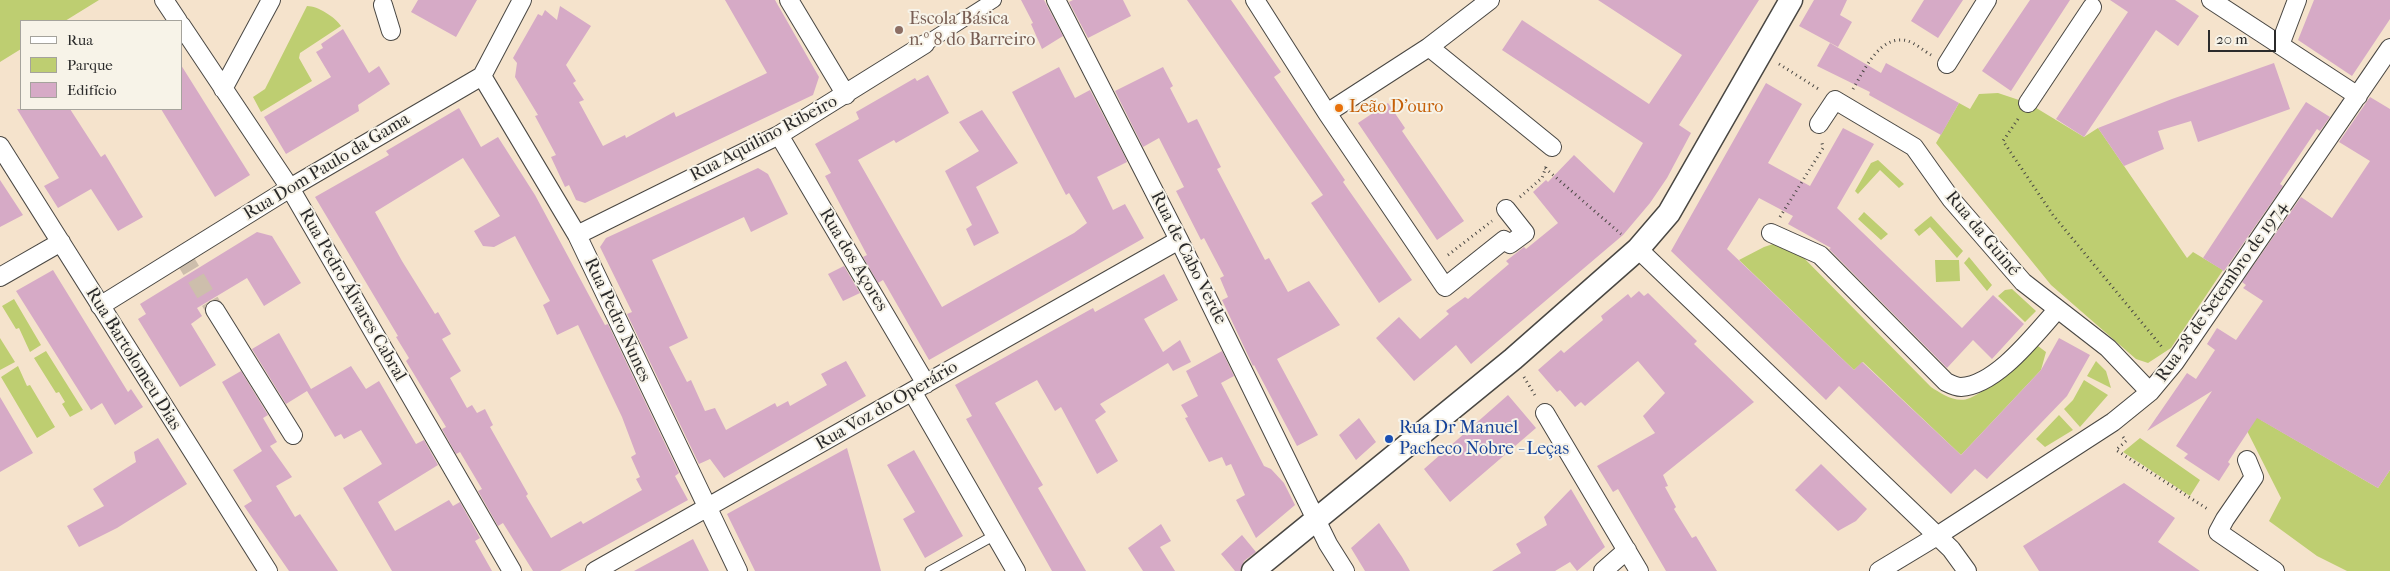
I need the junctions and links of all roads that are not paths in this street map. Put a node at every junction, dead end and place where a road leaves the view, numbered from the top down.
1 (164, 0) edge
2 (271, 0) edge
3 (522, 0) edge
4 (790, 0) edge
5 (994, 0) edge
6 (1056, 0) edge
7 (1255, 0) edge
8 (1490, 0) edge
9 (1791, 0) edge
10 (1987, 0) edge
11 (2211, 0) edge
12 (2297, 0) edge
13 (381, 2) edge
14 (2092, 7) dead end
15 (177, 20) edge
16 (182, 27) edge
17 (392, 31) dead end
18 (925, 44) joint
19 (2280, 45) junction
20 (1430, 47) junction
21 (2390, 48) edge
22 (1947, 64) road end
23 (482, 76) junction
24 (223, 89) junction
25 (846, 95) junction
26 (2358, 96) junction
27 (2028, 103) road end
28 (1327, 113) junction
29 (1819, 124) road end
30 (779, 135) junction
31 (0, 146) edge
32 (1552, 147) dead end
33 (290, 188) junction
34 (1506, 209) dead end
35 (1771, 233) road end
36 (577, 235) junction
37 (1179, 240) junction
38 (61, 242) junction
39 (1638, 249) junction
40 (0, 277) edge
41 (100, 306) junction
42 (216, 310) tunnel mouth
43 (2057, 310) junction
44 (920, 388) junction
45 (2150, 392) junction
46 (1545, 413) road end
47 (292, 435) dead end
48 (2247, 460) dead end
49 (706, 509) junction
50 (1317, 518) junction
51 (995, 535) junction
52 (1937, 536) junction
53 (1627, 550) junction
54 (268, 571) edge
55 (512, 571) edge
56 (595, 571) edge
57 (738, 571) edge
58 (930, 571) edge
59 (1016, 571) edge
60 (1254, 571) edge
61 (1345, 571) edge
62 (1603, 571) edge
63 (1639, 571) edge
64 (1878, 571) edge
65 (1967, 571) edge
66 (2276, 571) edge

1 - 15 street
2 - 24 street
3 - 23 street
4 - 25 street
5 - 18 street, Rua Aquilino Ribeiro
6 - 37 street, Rua de Cabo Verde
7 - 28 street
8 - 20 street
9 - 39 street
10 - 22 street
11 - 19 street
12 - 19 street
13 - 17 street
14 - 27 street
16 - 24 street, Rua Pedro Álvares Cabral
18 - 25 street, Rua Aquilino Ribeiro
19 - 26 street
20 - 28 street
20 - 32 street
21 - 26 street, Rua 28 de Setembro de 1974
23 - 33 street, Rua Dom Paulo da Gama
23 - 36 street, Rua Pedro Nunes
24 - 33 street, Rua Pedro Álvares Cabral
25 - 30 street, Rua Aquilino Ribeiro
26 - 45 street, Rua 28 de Setembro de 1974
28 - 34 street
29 - 43 street, Rua da Guiné
30 - 36 street, Rua Aquilino Ribeiro
30 - 44 street, Rua dos Açores
31 - 38 street, Rua Bartolomeu Dias
33 - 41 street, Rua Dom Paulo da Gama
33 - 55 street, Rua Pedro Álvares Cabral
35 - 43 street
36 - 49 street, Rua Pedro Nunes
37 - 44 street, Rua Voz do Operário
37 - 50 street, Rua de Cabo Verde
38 - 40 street
38 - 41 street, Rua Bartolomeu Dias
39 - 50 street
39 - 52 street
41 - 54 street, Rua Bartolomeu Dias
42 - 47 street
43 - 45 street, Rua da Guiné
44 - 49 street, Rua Voz do Operário
44 - 51 street, Rua dos Açores
45 - 52 street, Rua 28 de Setembro de 1974
46 - 53 street
48 - 66 street
49 - 56 street, Rua Voz do Operário
49 - 57 street, Rua Pedro Nunes
50 - 60 street
50 - 61 street, Rua de Cabo Verde
51 - 58 lane
51 - 59 street, Rua dos Açores
52 - 64 street, Rua 28 de Setembro de 1974
52 - 65 street
53 - 62 street
53 - 63 street

